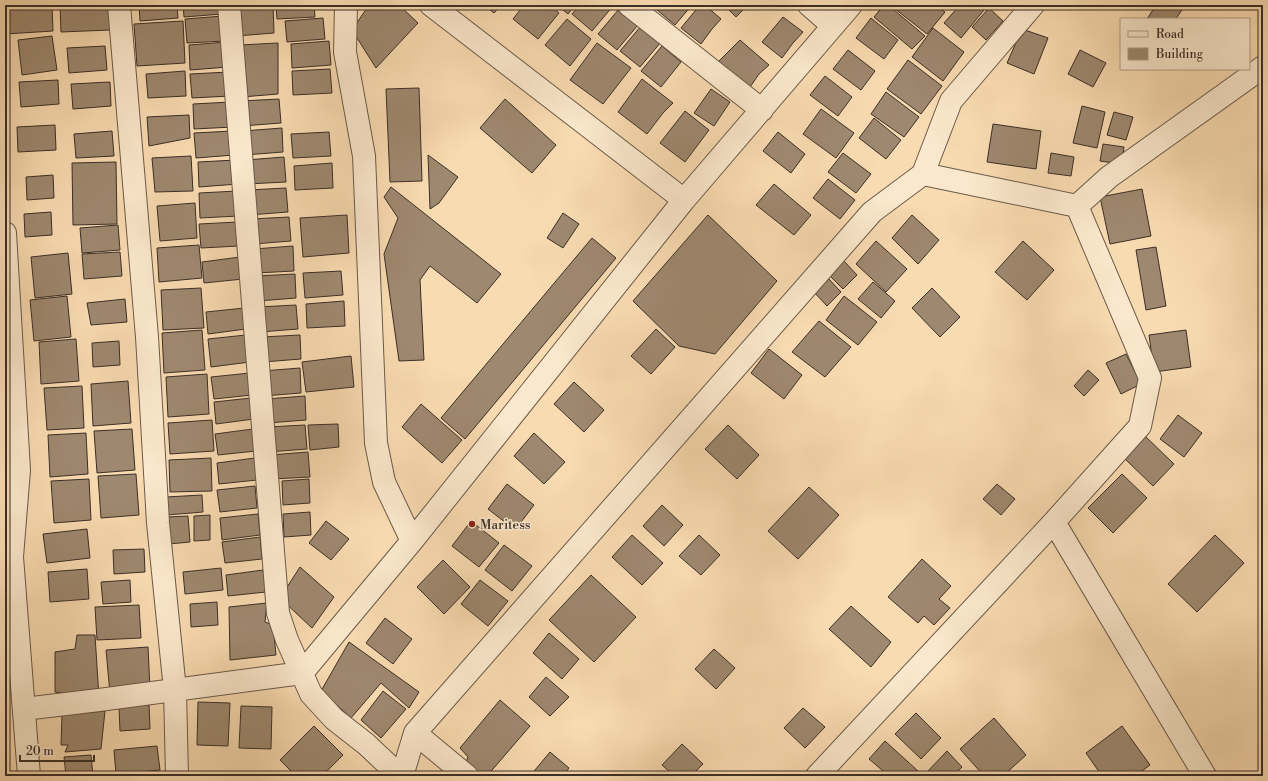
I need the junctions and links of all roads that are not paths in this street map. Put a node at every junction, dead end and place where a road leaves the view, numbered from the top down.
1 (119, 5) edge
2 (229, 5) edge
3 (346, 5) edge
4 (431, 5) edge
5 (628, 5) edge
6 (809, 5) edge
7 (851, 5) edge
8 (1033, 5) edge
9 (833, 26) junction
10 (1263, 68) edge
11 (762, 110) junction
12 (923, 174) junction
13 (684, 200) junction
14 (1077, 206) junction
15 (5, 233) edge
16 (1054, 522) junction
17 (412, 541) junction
18 (13, 668) edge
19 (302, 673) junction
20 (175, 690) junction
21 (24, 709) junction
22 (414, 733) junction
23 (1197, 773) edge
24 (29, 776) edge
25 (177, 776) edge
26 (401, 776) edge
27 (467, 776) edge
28 (817, 776) edge

1 - 20 street
2 - 19 street
3 - 17 street
4 - 13 street
5 - 11 street
6 - 9 street
7 - 9 street
8 - 12 street
9 - 11 street
10 - 14 street
11 - 13 street
12 - 14 street
12 - 22 street
13 - 17 street
14 - 16 street
15 - 18 street
16 - 23 street
16 - 28 street
17 - 19 street
18 - 21 street
19 - 20 street
19 - 26 street
20 - 21 street
20 - 25 street
21 - 24 street
22 - 26 street
22 - 27 street

